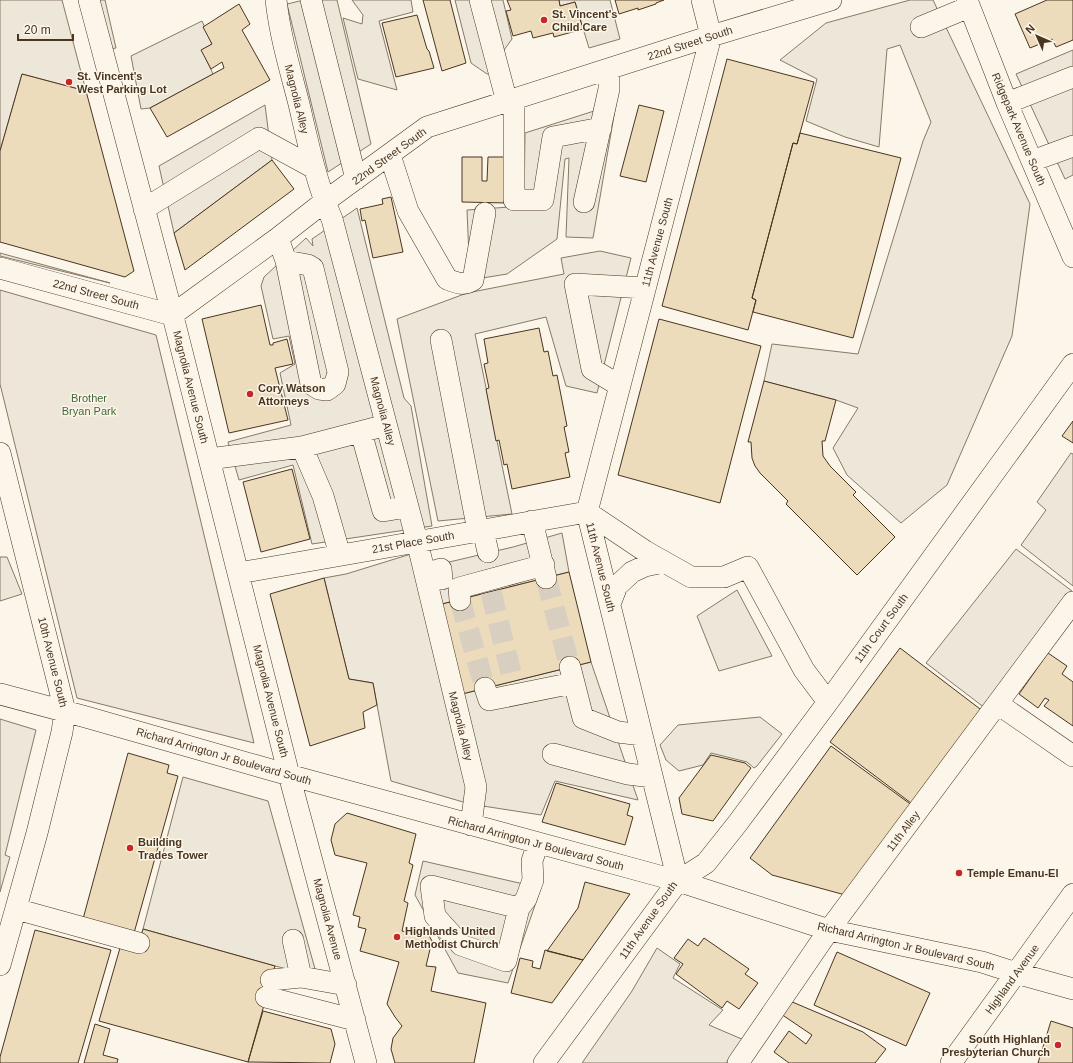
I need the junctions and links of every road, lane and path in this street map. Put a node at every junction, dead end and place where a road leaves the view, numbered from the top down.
1 (89, 0) edge
2 (276, 0) edge
3 (311, 0) edge
4 (480, 0) edge
5 (702, 0) edge
6 (831, 0) edge
7 (968, 3) edge
8 (921, 26) dead end
9 (711, 36) junction
10 (609, 69) junction
11 (1073, 77) edge
12 (510, 101) junction
13 (1007, 103) junction
14 (601, 128) junction
15 (1073, 146) edge
16 (390, 155) junction
17 (1032, 161) junction
18 (314, 168) junction
19 (356, 179) junction
20 (324, 202) junction
21 (584, 202) dead end
22 (144, 209) junction
23 (485, 213) dead end
24 (278, 238) junction
25 (1073, 257) edge
26 (286, 261) junction
27 (0, 268) edge
28 (645, 288) junction
29 (172, 315) junction
30 (440, 340) dead end
31 (1073, 364) edge
32 (620, 386) junction
33 (388, 425) junction
34 (361, 432) junction
35 (302, 447) junction
36 (0, 453) edge
37 (209, 459) junction
38 (3, 476) edge
39 (407, 507) junction
40 (587, 512) junction
41 (532, 521) junction
42 (480, 530) junction
43 (417, 541) junction
44 (488, 552) dead end
45 (340, 555) junction
46 (664, 562) junction
47 (239, 572) junction
48 (460, 600) tunnel mouth
49 (1073, 602) edge
50 (610, 604) junction
51 (485, 688) tunnel mouth
52 (0, 694) edge
53 (828, 702) junction
54 (998, 704) junction
55 (66, 711) junction
56 (642, 735) junction
57 (553, 754) dead end
58 (1073, 756) edge
59 (289, 775) junction
60 (652, 777) junction
61 (472, 825) junction
62 (535, 852) junction
63 (678, 882) junction
64 (1073, 894) edge
65 (519, 908) junction
66 (16, 909) junction
67 (830, 930) junction
68 (293, 940) dead end
69 (139, 943) dead end
70 (0, 965) edge
71 (1016, 973) junction
72 (301, 977) junction
73 (346, 985) junction
74 (1073, 989) edge
75 (355, 1020) junction
76 (366, 1063) edge
77 (544, 1063) edge
78 (738, 1063) edge
79 (951, 1063) edge

1 - 22 street, Magnolia Avenue South
2 - 18 street, Magnolia Alley
3 - 19 street
4 - 12 street
5 - 9 street
6 - 9 street, 22nd Street South
7 - 8 street
7 - 13 street, Ridgepark Avenue South
9 - 10 street, 22nd Street South
9 - 28 street, 11th Avenue South
10 - 12 street, 22nd Street South
10 - 14 street
11 - 13 street
12 - 14 street
12 - 16 street, 22nd Street South
13 - 17 street, Ridgepark Avenue South
14 - 21 street
15 - 17 street
16 - 19 street, 22nd Street South
16 - 23 street
17 - 25 street, Ridgepark Avenue South
18 - 20 street, Magnolia Alley
18 - 22 street
19 - 20 street, 22nd Street South
20 - 24 street, 22nd Street South
20 - 33 street, Magnolia Alley
22 - 29 street, Magnolia Avenue South
24 - 26 street
24 - 29 street, 22nd Street South
26 - 26 street
27 - 29 street, 22nd Street South
28 - 32 street, 11th Avenue South
28 - 32 street
29 - 37 street, Magnolia Avenue South
30 - 42 street
31 - 53 street, 11th Court South
32 - 40 street, 11th Avenue South
33 - 34 street
33 - 39 street, Magnolia Alley
34 - 35 street
34 - 39 street
35 - 37 street
35 - 45 street
36 - 38 street, 10th Avenue South
37 - 47 street, Magnolia Avenue South
38 - 55 street, 10th Avenue South
39 - 43 street, Magnolia Alley
40 - 41 street, 21st Place South
40 - 46 street
40 - 50 street, 11th Avenue South
41 - 42 street, 21st Place South
41 - 48 street
42 - 43 street, 21st Place South
42 - 44 street
43 - 45 street, 21st Place South
43 - 61 street, Magnolia Alley
45 - 47 street, 21st Place South
46 - 50 street
46 - 53 street
47 - 59 street, Magnolia Avenue South
49 - 54 street, 11th Alley
50 - 56 street, 11th Avenue South
51 - 56 street
52 - 55 street, Richard Arrington Jr Boulevard South
53 - 63 street, 11th Court South
54 - 58 street
54 - 67 street, 11th Alley
55 - 59 street, Richard Arrington Jr Boulevard South
55 - 66 street, 10th Avenue South
56 - 60 street, 11th Avenue South
57 - 60 street
59 - 61 street, Richard Arrington Jr Boulevard South
59 - 73 street, Magnolia Avenue
60 - 63 street, 11th Avenue South
61 - 62 street, Richard Arrington Jr Boulevard South
62 - 63 street, Richard Arrington Jr Boulevard South
62 - 65 street
63 - 67 street, Richard Arrington Jr Boulevard South
63 - 77 street, 11th Avenue South
64 - 71 street, Highland Avenue
65 - 65 street
66 - 69 street
66 - 70 street, 10th Avenue South
67 - 71 street, Richard Arrington Jr Boulevard South
67 - 78 street, 11th Alley
68 - 72 street
71 - 74 street, Richard Arrington Jr Boulevard South
71 - 79 street, Highland Avenue
72 - 73 street
72 - 75 street
73 - 75 street, Magnolia Avenue
75 - 76 street, Magnolia Avenue

